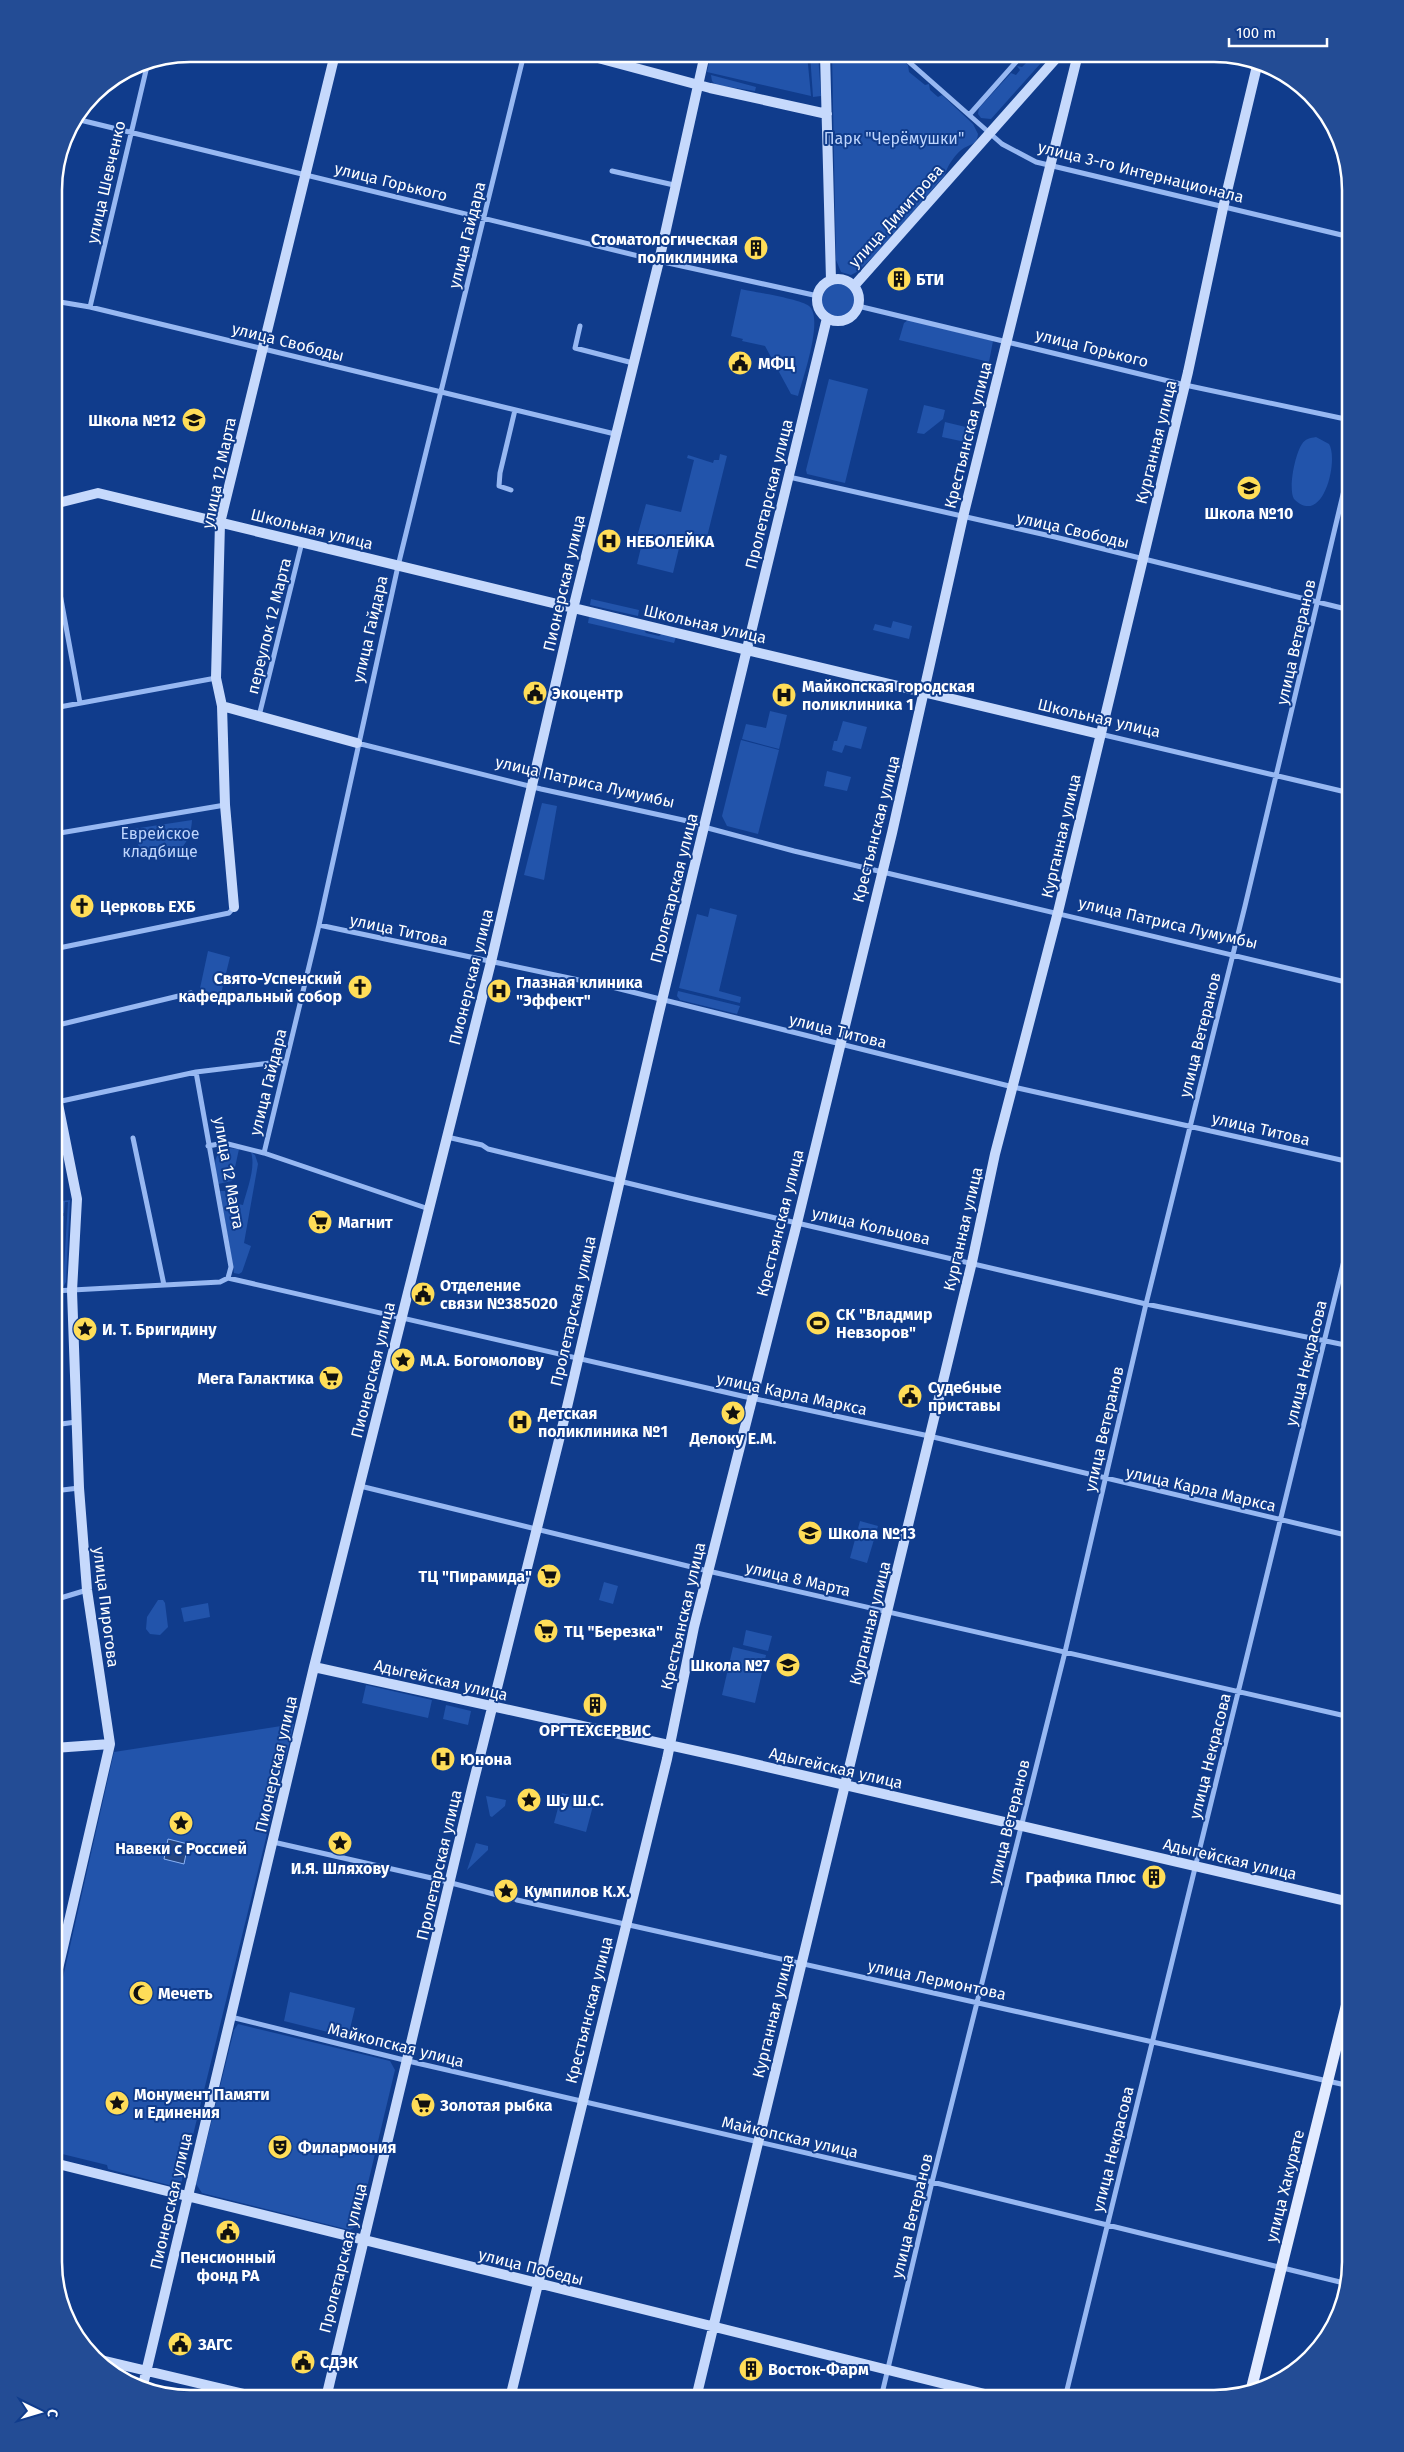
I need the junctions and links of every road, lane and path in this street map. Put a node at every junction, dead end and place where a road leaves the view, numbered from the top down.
1 (333, 62) edge
2 (522, 62) edge
3 (614, 62) edge
4 (703, 62) edge
5 (825, 63) edge
6 (910, 63) edge
7 (1015, 63) edge
8 (1052, 63) edge
9 (1076, 63) edge
10 (146, 70) edge
11 (1256, 70) edge
12 (697, 84) junction
13 (827, 114) junction
14 (970, 114) junction
15 (84, 121) edge
16 (130, 132) junction
17 (991, 132) junction
18 (1050, 166) junction
19 (612, 171) dead end
20 (306, 175) junction
21 (674, 186) junction
22 (1223, 208) junction
23 (484, 218) junction
24 (1342, 235) edge
25 (658, 261) junction
26 (831, 280) junction
27 (854, 286) junction
28 (818, 296) junction
29 (63, 302) edge
30 (858, 306) junction
31 (90, 307) junction
32 (827, 318) junction
33 (580, 326) dead end
34 (1008, 340) junction
35 (263, 349) junction
36 (633, 363) junction
37 (1185, 385) junction
38 (441, 393) junction
39 (515, 410) junction
40 (1342, 418) edge
41 (615, 434) junction
42 (789, 476) junction
43 (511, 490) dead end
44 (1342, 499) edge
45 (63, 502) edge
46 (963, 517) junction
47 (220, 522) junction
48 (302, 542) junction
49 (1143, 559) junction
50 (398, 566) junction
51 (1318, 602) junction
52 (1342, 608) edge
53 (63, 609) edge
54 (573, 609) junction
55 (747, 648) junction
56 (216, 678) junction
57 (924, 692) junction
58 (80, 702) junction
59 (63, 706) edge
60 (222, 706) junction
61 (259, 716) junction
62 (1099, 734) junction
63 (357, 743) junction
64 (1276, 776) junction
65 (533, 787) junction
66 (1342, 791) edge
67 (225, 805) junction
68 (704, 827) junction
69 (63, 833) edge
70 (882, 872) junction
71 (234, 907) joint
72 (1058, 912) junction
73 (320, 925) junction
74 (63, 947) edge
75 (1233, 954) junction
76 (491, 962) junction
77 (1342, 981) edge
78 (191, 993) dead end
79 (663, 999) junction
80 (63, 1024) edge
81 (840, 1044) junction
82 (286, 1061) junction
83 (196, 1072) junction
84 (1013, 1087) junction
85 (63, 1101) edge
86 (1190, 1126) junction
87 (63, 1132) edge
88 (447, 1136) junction
89 (133, 1138) dead end
90 (208, 1146) junction
91 (264, 1153) junction
92 (1342, 1160) edge
93 (619, 1181) junction
94 (429, 1209) junction
95 (797, 1223) junction
96 (972, 1262) junction
97 (1342, 1270) edge
98 (228, 1278) junction
99 (164, 1285) junction
100 (62, 1291) edge
101 (72, 1291) junction
102 (1146, 1304) junction
103 (402, 1318) junction
104 (1325, 1341) junction
105 (1342, 1344) edge
106 (578, 1357) junction
107 (752, 1398) junction
108 (77, 1422) junction
109 (62, 1424) edge
110 (929, 1436) junction
111 (1105, 1479) junction
112 (359, 1486) junction
113 (79, 1488) junction
114 (62, 1490) edge
115 (1281, 1520) junction
116 (536, 1528) junction
117 (1342, 1534) edge
118 (708, 1572) junction
119 (87, 1590) junction
120 (62, 1597) edge
121 (888, 1612) junction
122 (1066, 1652) junction
123 (314, 1666) junction
124 (1239, 1693) junction
125 (493, 1707) junction
126 (1342, 1715) edge
127 (110, 1744) junction
128 (670, 1746) junction
129 (62, 1747) edge
130 (843, 1786) junction
131 (1020, 1827) junction
132 (273, 1842) junction
133 (1195, 1866) junction
134 (451, 1882) junction
135 (505, 1897) tunnel mouth
136 (517, 1900) tunnel mouth
137 (1342, 1900) edge
138 (626, 1923) junction
139 (62, 1946) edge
140 (801, 1963) junction
141 (978, 2002) junction
142 (230, 2017) junction
143 (1342, 2023) edge
144 (1153, 2041) junction
145 (408, 2061) junction
146 (1328, 2080) junction
147 (1342, 2084) edge
148 (582, 2102) junction
149 (758, 2143) junction
150 (62, 2165) edge
151 (932, 2182) junction
152 (188, 2196) junction
153 (1108, 2225) junction
154 (363, 2240) junction
155 (1282, 2268) junction
156 (1340, 2282) edge
157 (537, 2284) junction
158 (713, 2327) junction
159 (112, 2363) edge
160 (147, 2371) junction
161 (888, 2371) junction
162 (144, 2381) edge
163 (1253, 2384) edge
164 (223, 2389) edge
165 (328, 2389) edge
166 (512, 2389) edge
167 (698, 2390) edge
168 (883, 2390) edge
169 (967, 2390) edge
170 (1067, 2390) edge

1 - 20 street, улица 12 Марта
2 - 23 street, улица Гайдара
3 - 12 street
4 - 12 street, Пионерская улица
5 - 13 street
6 - 14 street, улица 3-го Интернационала
7 - 14 street
8 - 17 street, улица Димитрова
9 - 18 street, Крестьянская улица
10 - 16 street, улица Шевченко
11 - 22 street, Курганная улица
12 - 13 street
12 - 21 street, Пионерская улица
13 - 26 street
14 - 17 street, улица 3-го Интернационала
15 - 16 street, улица Горького
16 - 20 street, улица Горького
16 - 31 street, улица Шевченко
17 - 18 street, улица 3-го Интернационала
17 - 27 street, улица Димитрова
18 - 22 street, улица 3-го Интернационала
18 - 34 street, Крестьянская улица
19 - 21 street
20 - 23 street, улица Горького
20 - 35 street, улица 12 Марта
21 - 25 street, Пионерская улица
22 - 24 street, улица 3-го Интернационала
22 - 37 street, Курганная улица
23 - 25 street, улица Горького
23 - 38 street, улица Гайдара
25 - 28 street, улица Горького
25 - 36 street, Пионерская улица
26 - 27 street
26 - 28 street
27 - 30 street
28 - 32 street
29 - 31 street, улица Свободы
30 - 32 street
30 - 34 street, улица Горького
31 - 35 street, улица Свободы
32 - 42 street, Пролетарская улица
33 - 36 street
34 - 37 street, улица Горького
34 - 46 street, Крестьянская улица
35 - 38 street, улица Свободы
35 - 47 street, улица 12 Марта
36 - 41 street, Пионерская улица
37 - 40 street, улица Горького
37 - 49 street, Курганная улица
38 - 39 street, улица Свободы
38 - 50 street, улица Гайдара
39 - 41 street, улица Свободы
39 - 43 street
41 - 54 street, Пионерская улица
42 - 46 street, улица Свободы
42 - 55 street, Пролетарская улица
44 - 51 street, улица Ветеранов
45 - 47 street, Школьная улица
46 - 49 street, улица Свободы
46 - 57 street, Крестьянская улица
47 - 48 street, Школьная улица
47 - 56 street, улица 12 Марта
48 - 50 street, Школьная улица
48 - 61 street, переулок 12 Марта
49 - 51 street, улица Свободы
49 - 62 street, Курганная улица
50 - 54 street, Школьная улица
50 - 63 street, улица Гайдара
51 - 52 street, улица Свободы
51 - 64 street, улица Ветеранов
53 - 58 street
54 - 55 street, Школьная улица
54 - 65 street, Пионерская улица
55 - 57 street, Школьная улица
55 - 68 street, Пролетарская улица
56 - 58 street
56 - 60 street, улица 12 Марта
57 - 62 street, Школьная улица
57 - 70 street, Крестьянская улица
58 - 59 street
60 - 61 street, улица Патриса Лумумбы
60 - 67 street, улица 12 Марта
61 - 63 street, улица Патриса Лумумбы
62 - 64 street, Школьная улица
62 - 72 street, Курганная улица
63 - 65 street, улица Патриса Лумумбы
63 - 73 street, улица Гайдара
64 - 66 street, Школьная улица
64 - 75 street, улица Ветеранов
65 - 68 street, улица Патриса Лумумбы
65 - 76 street, Пионерская улица
67 - 69 street
67 - 71 street, улица 12 Марта
68 - 70 street, улица Патриса Лумумбы
68 - 79 street, Пролетарская улица
70 - 72 street, улица Патриса Лумумбы
70 - 81 street, Крестьянская улица
71 - 74 street
72 - 75 street, улица Патриса Лумумбы
72 - 84 street, Курганная улица
73 - 76 street, улица Титова
73 - 82 street, улица Гайдара
75 - 77 street, улица Патриса Лумумбы
75 - 86 street, улица Ветеранов
76 - 79 street, улица Титова
76 - 88 street, Пионерская улица
78 - 80 street
79 - 81 street, улица Титова
79 - 93 street, Пролетарская улица
81 - 84 street, улица Титова
81 - 95 street, Крестьянская улица
82 - 83 street
82 - 91 street, улица Гайдара
83 - 85 street
83 - 90 street, улица 12 Марта
84 - 86 street, улица Титова
84 - 96 street, Курганная улица
86 - 92 street, улица Титова
86 - 102 street, улица Ветеранов
87 - 101 street, улица Пирогова
88 - 93 street, улица Кольцова
88 - 94 street, Пионерская улица
89 - 99 street
90 - 91 street
90 - 98 street, улица 12 Марта
91 - 94 street
93 - 95 street, улица Кольцова
93 - 106 street, Пролетарская улица
94 - 103 street, Пионерская улица
95 - 96 street, улица Кольцова
95 - 107 street, Крестьянская улица
96 - 102 street, улица Кольцова
96 - 110 street, Курганная улица
97 - 104 street, улица Некрасова
98 - 99 street
98 - 103 street, улица Карла Маркса
99 - 101 street
100 - 101 street
101 - 108 street, улица Пирогова
102 - 104 street, улица Кольцова
102 - 111 street, улица Ветеранов
103 - 106 street, улица Карла Маркса
103 - 112 street, Пионерская улица
104 - 105 street, улица Кольцова
104 - 115 street, улица Некрасова
106 - 107 street, улица Карла Маркса
106 - 116 street, Пролетарская улица
107 - 110 street, улица Карла Маркса
107 - 118 street, Крестьянская улица
108 - 109 street
108 - 113 street, улица Пирогова
110 - 111 street, улица Карла Маркса
110 - 121 street, Курганная улица
111 - 115 street, улица Карла Маркса
111 - 122 street, улица Ветеранов
112 - 116 street, улица 8 Марта
112 - 123 street, Пионерская улица
113 - 114 street
113 - 119 street, улица Пирогова
115 - 117 street, улица Карла Маркса
115 - 124 street, улица Некрасова
116 - 118 street, улица 8 Марта
116 - 125 street, Пролетарская улица
118 - 121 street, улица 8 Марта
118 - 128 street, Крестьянская улица
119 - 120 street
119 - 127 street, улица Пирогова
121 - 122 street, улица 8 Марта
121 - 130 street, Курганная улица
122 - 124 street, улица 8 Марта
122 - 131 street, улица Ветеранов
123 - 125 street, Адыгейская улица
123 - 132 street, Пионерская улица
124 - 126 street, улица 8 Марта
124 - 133 street, улица Некрасова
125 - 128 street, Адыгейская улица
125 - 134 street, Пролетарская улица
127 - 129 street
127 - 139 street
128 - 130 street, Адыгейская улица
128 - 138 street, Крестьянская улица
130 - 131 street, Адыгейская улица
130 - 140 street, Курганная улица
131 - 133 street, Адыгейская улица
131 - 141 street, улица Ветеранов
132 - 134 street
132 - 142 street, Пионерская улица
133 - 137 street, Адыгейская улица
133 - 144 street, улица Некрасова
134 - 135 street
134 - 145 street, Пролетарская улица
136 - 138 street, улица Лермонтова
138 - 140 street, улица Лермонтова
138 - 148 street, Крестьянская улица
140 - 141 street, улица Лермонтова
140 - 149 street, Курганная улица
141 - 144 street, улица Лермонтова
141 - 151 street, улица Ветеранов
142 - 145 street, Майкопская улица
142 - 152 street, Пионерская улица
143 - 146 main road, улица Хакурате
144 - 146 street, улица Лермонтова
144 - 153 street, улица Некрасова
145 - 148 street, Майкопская улица
145 - 154 street, Пролетарская улица
146 - 147 street, улица Лермонтова
146 - 155 main road, улица Хакурате
148 - 149 street, Майкопская улица
148 - 157 street, Крестьянская улица
149 - 151 street, Майкопская улица
149 - 158 street, Курганная улица
150 - 152 street, улица Победы
151 - 153 street, Майкопская улица
151 - 161 street, улица Ветеранов
152 - 154 street, улица Победы
152 - 160 street, Пионерская улица
153 - 155 street, Майкопская улица
153 - 170 street, улица Некрасова
154 - 157 street, улица Победы
154 - 165 street, Пролетарская улица
155 - 156 street, Майкопская улица
155 - 163 main road, улица Хакурате
157 - 158 street, улица Победы
157 - 166 street, Крестьянская улица
158 - 161 street, улица Победы
158 - 167 street, Курганная улица
159 - 160 street
160 - 162 street, Пионерская улица
160 - 164 street
161 - 168 street, улица Ветеранов
161 - 169 street, улица Победы

